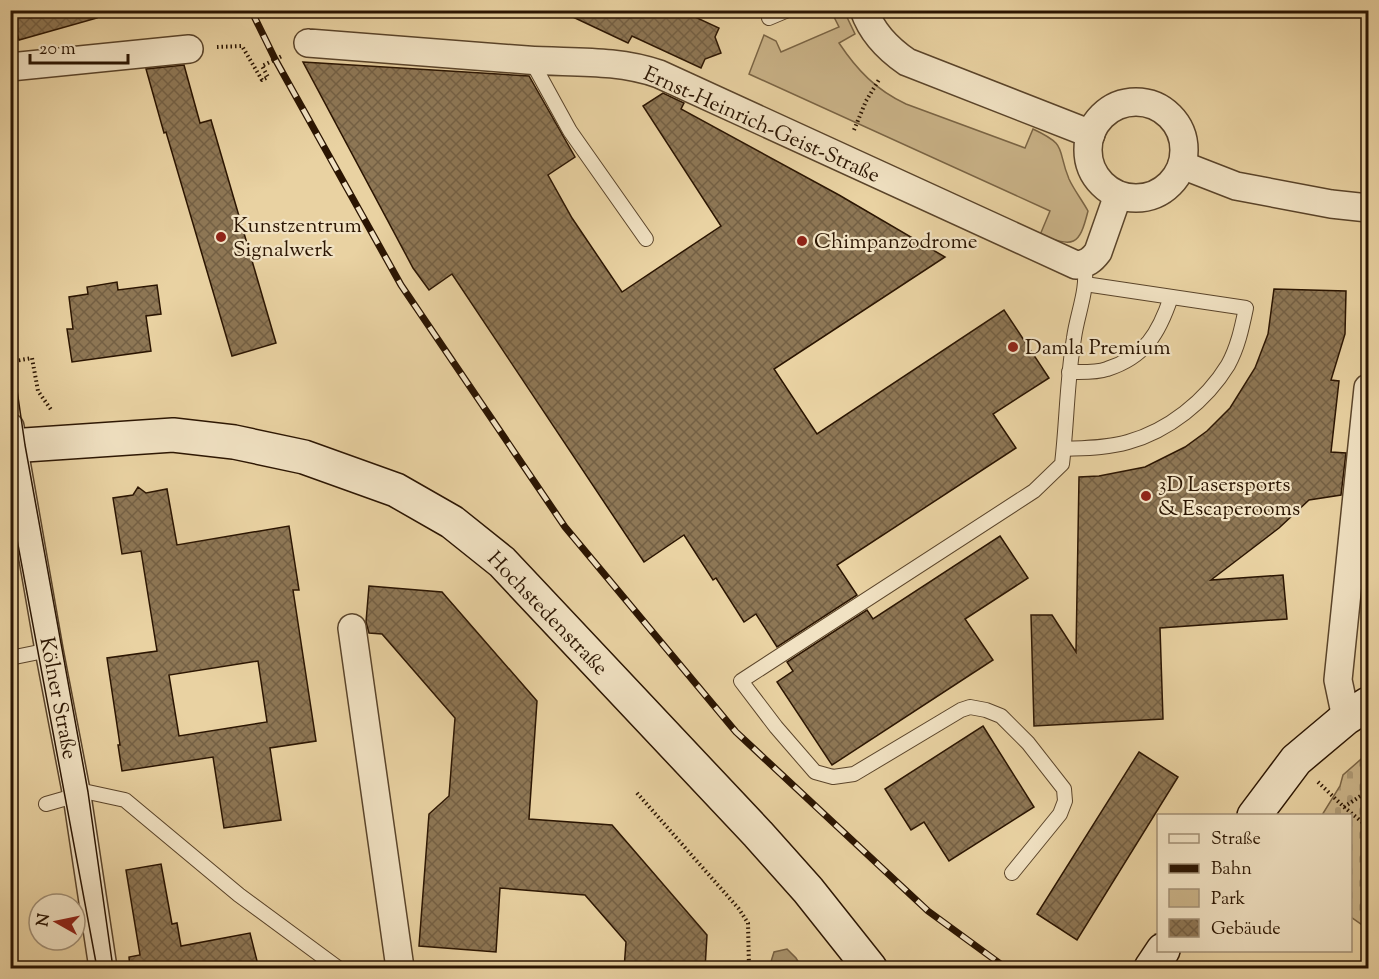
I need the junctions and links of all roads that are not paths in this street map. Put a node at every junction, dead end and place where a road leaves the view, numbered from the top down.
1 (788, 10) edge
2 (864, 10) edge
3 (769, 18) dead end
4 (189, 49) dead end
5 (296, 49) road end
6 (531, 60) junction
7 (10, 67) edge
8 (1091, 134) junction
9 (1182, 165) junction
10 (1118, 195) junction
11 (1368, 208) edge
12 (646, 239) dead end
13 (1084, 274) junction
14 (1170, 297) junction
15 (1069, 372) junction
16 (1368, 388) edge
17 (12, 440) edge
18 (1064, 449) junction
19 (352, 628) dead end
20 (49, 650) junction
21 (10, 658) edge
22 (1357, 711) edge
23 (77, 796) junction
24 (46, 804) dead end
25 (1256, 814) edge
26 (1012, 873) dead end
27 (1162, 952) edge
28 (103, 969) edge
29 (338, 969) edge
30 (400, 969) edge
31 (870, 969) edge
32 (1151, 969) edge

1 - 3 lane
2 - 8 street
4 - 7 street
5 - 6 street, Ernst-Heinrich-Geist-Straße
6 - 12 lane
6 - 13 street, Ernst-Heinrich-Geist-Straße
8 - 9 street
8 - 10 street
9 - 10 street
9 - 11 street
10 - 13 street
13 - 14 lane
13 - 15 lane
14 - 15 lane
14 - 18 lane
15 - 18 lane
16 - 22 street
17 - 20 street, Kölner Straße
17 - 31 street, Hochstedenstraße
18 - 26 lane
19 - 30 street
20 - 21 lane
20 - 23 street, Kölner Straße
22 - 25 street
23 - 24 lane
23 - 28 street, Kölner Straße
23 - 29 lane
27 - 32 street

